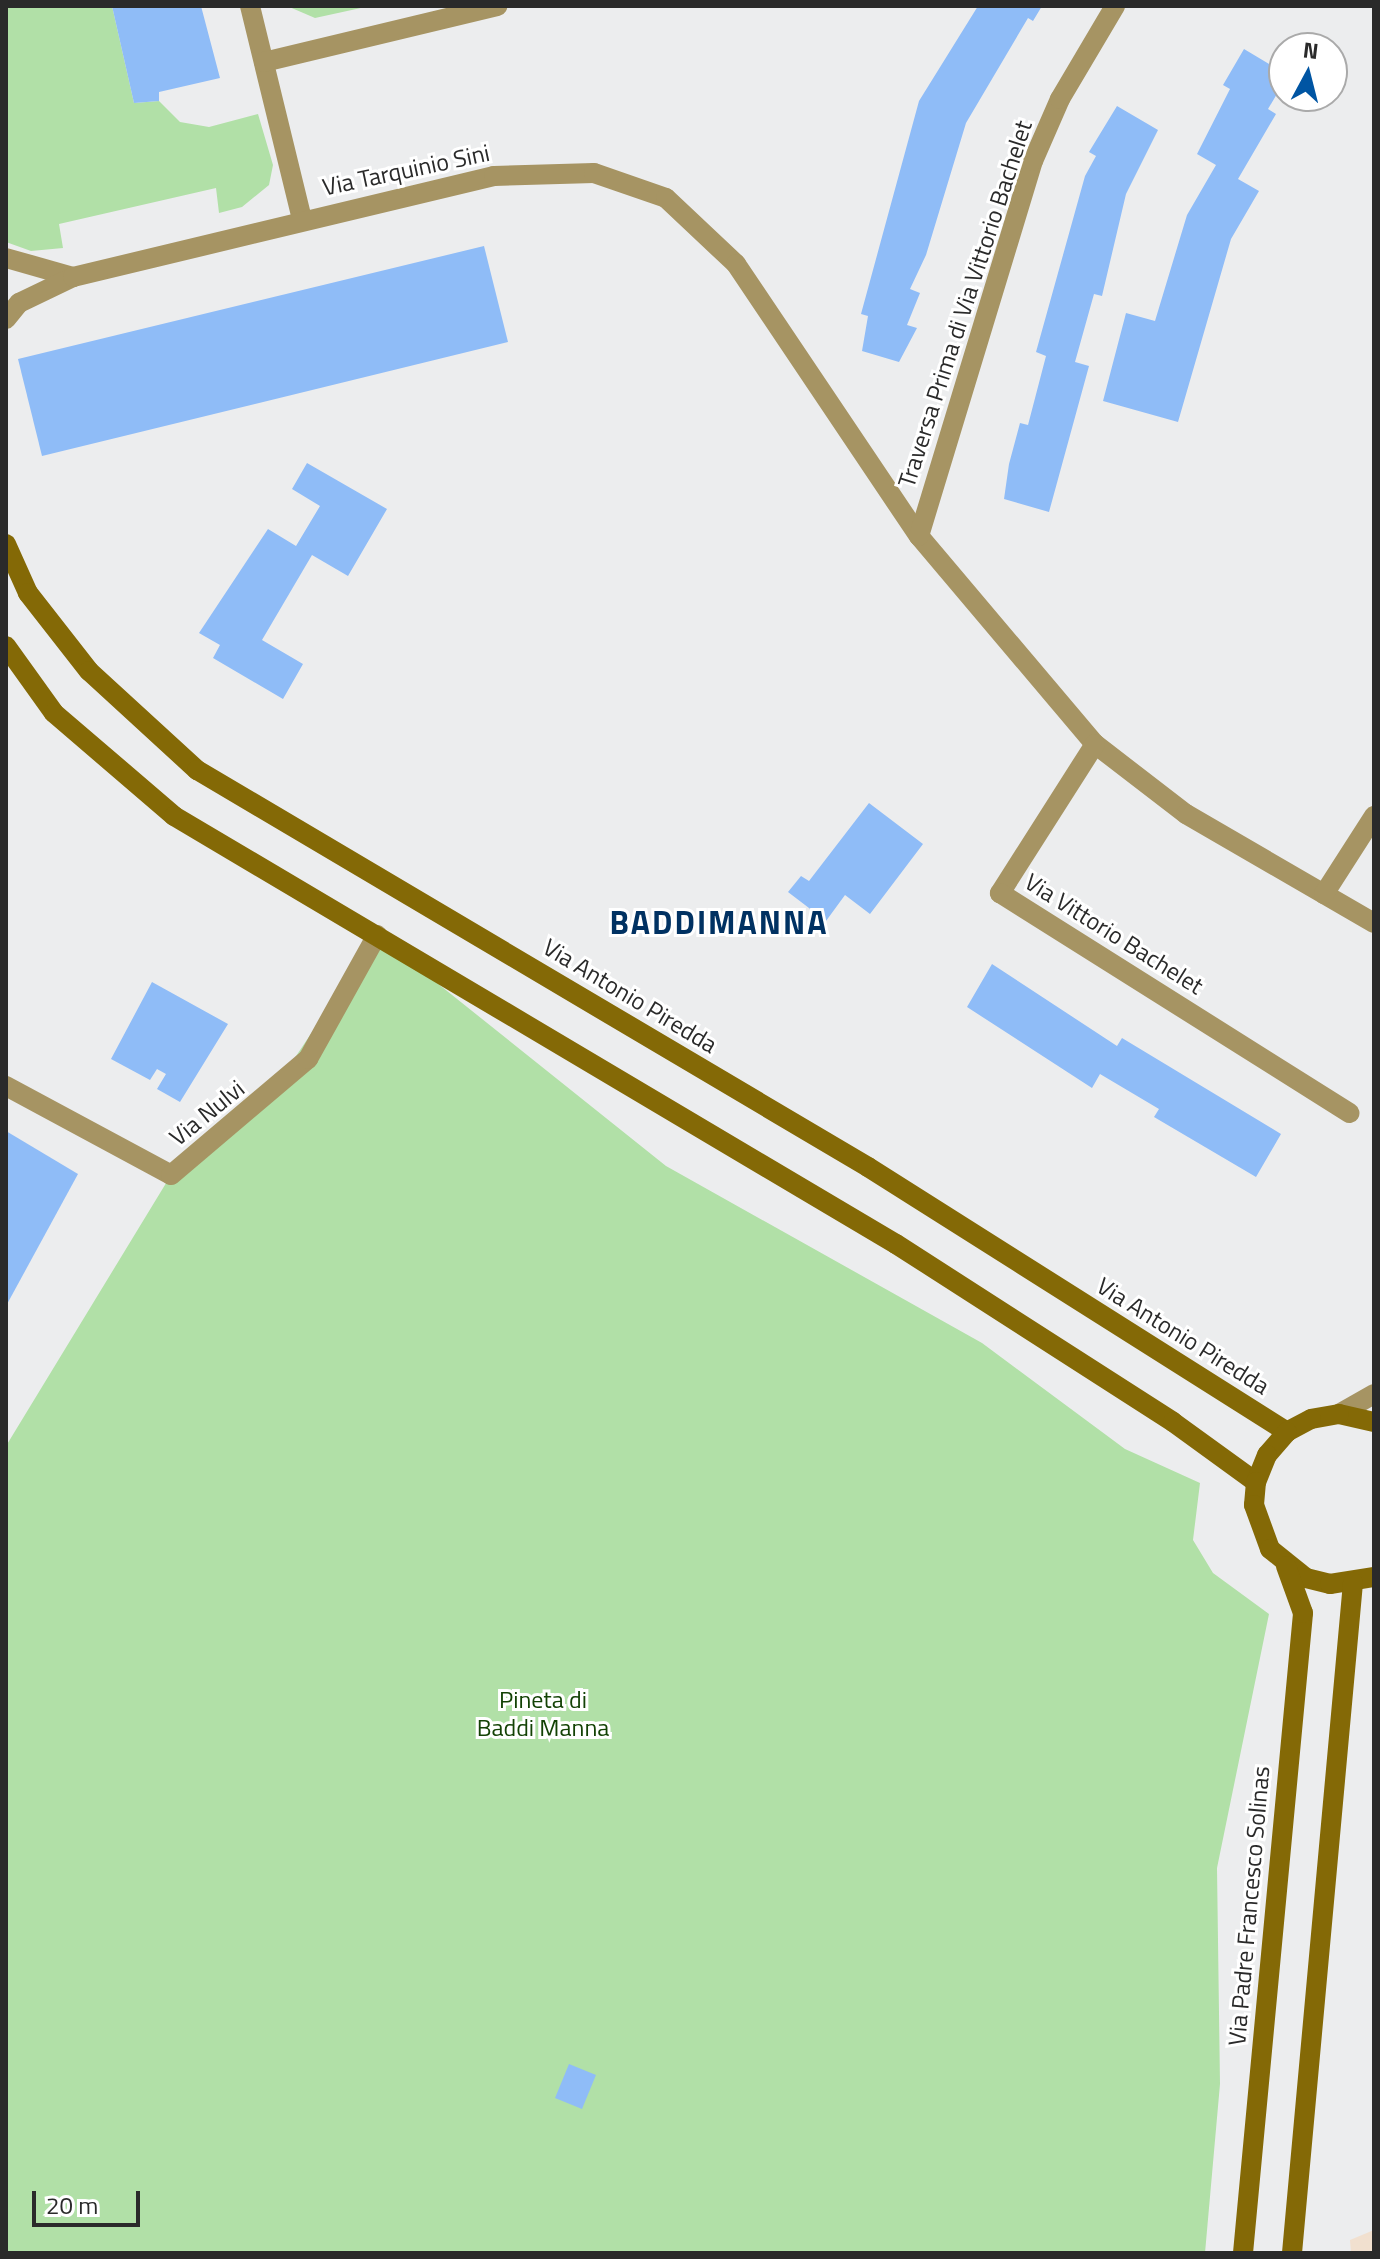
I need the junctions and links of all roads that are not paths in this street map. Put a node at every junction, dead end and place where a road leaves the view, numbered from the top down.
1 (250, 6) edge
2 (497, 6) edge
3 (1115, 6) edge
4 (264, 62) junction
5 (302, 220) junction
6 (6, 258) edge
7 (73, 277) junction
8 (6, 319) edge
9 (919, 536) junction
10 (6, 544) edge
11 (6, 646) edge
12 (1095, 744) junction
13 (1374, 816) edge
14 (1324, 894) junction
15 (1374, 923) edge
16 (377, 935) junction
17 (6, 1086) edge
18 (1349, 1113) dead end
19 (1374, 1394) edge
20 (1339, 1414) junction
21 (1374, 1422) edge
22 (1287, 1432) junction
23 (1256, 1482) junction
24 (1286, 1566) junction
25 (1374, 1577) edge
26 (1353, 1583) junction
27 (1243, 2253) edge
28 (1292, 2253) edge

1 - 4 street
2 - 4 street
3 - 9 street, Traversa Prima di Via Vittorio Bachelet
4 - 5 street
5 - 7 street, Via Tarquinio Sini
5 - 9 street, Via Tarquinio Sini
6 - 7 street, Via Tarquinio Sini
7 - 8 street, Via Tarquinio Sini
9 - 12 street
10 - 22 street, Via Antonio Piredda
11 - 16 street
12 - 14 street
12 - 18 street, Via Vittorio Bachelet
13 - 14 street
14 - 15 street
16 - 17 street, Via Nulvi
16 - 23 street
19 - 20 street
20 - 21 street
20 - 22 street
22 - 23 street
23 - 24 street, Via Padre Francesco Solinas
24 - 26 street
24 - 27 street, Via Padre Francesco Solinas
25 - 26 street
26 - 28 street

